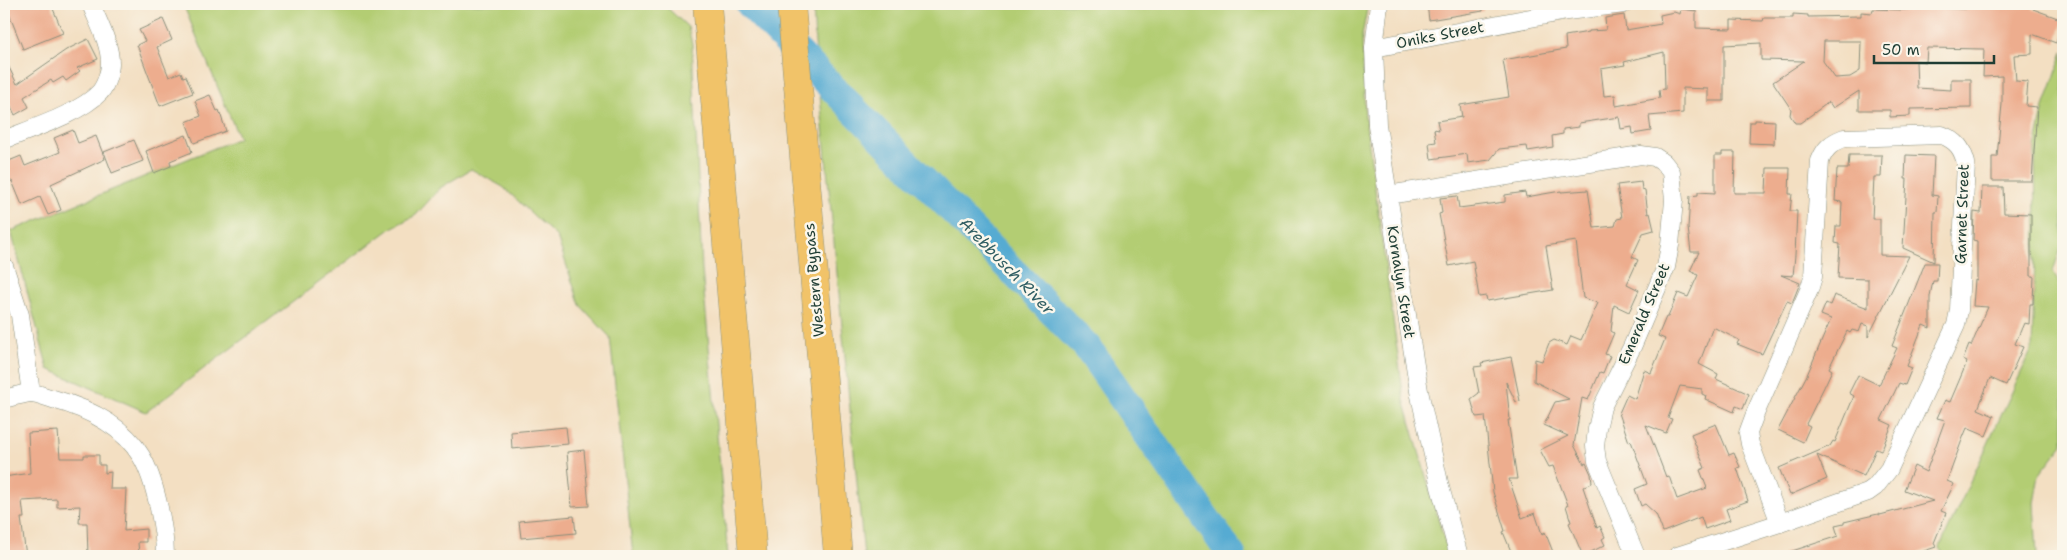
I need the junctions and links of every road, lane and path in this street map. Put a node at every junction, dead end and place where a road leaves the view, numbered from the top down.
1 (91, 4) edge
2 (707, 4) edge
3 (791, 4) edge
4 (1379, 4) edge
5 (1624, 4) edge
6 (1566, 7) edge
7 (1374, 48) junction
8 (4, 140) edge
9 (1388, 195) junction
10 (4, 266) edge
11 (31, 393) junction
12 (4, 399) edge
13 (1780, 523) junction
14 (165, 556) edge
15 (753, 556) edge
16 (838, 556) edge
17 (1459, 556) edge
18 (1636, 556) edge
19 (1677, 556) edge

1 - 8 street
2 - 15 highway
3 - 16 highway, Western Bypass
4 - 7 street, Kornalyn Street
5 - 6 street, Oniks Street
6 - 7 street, Oniks Street
7 - 9 street, Kornalyn Street
9 - 17 street, Kornalyn Street
9 - 18 street, Emerald Street
10 - 11 street
11 - 12 street
11 - 14 street
13 - 13 street, Garnet Street
13 - 19 street, Garnet Street

